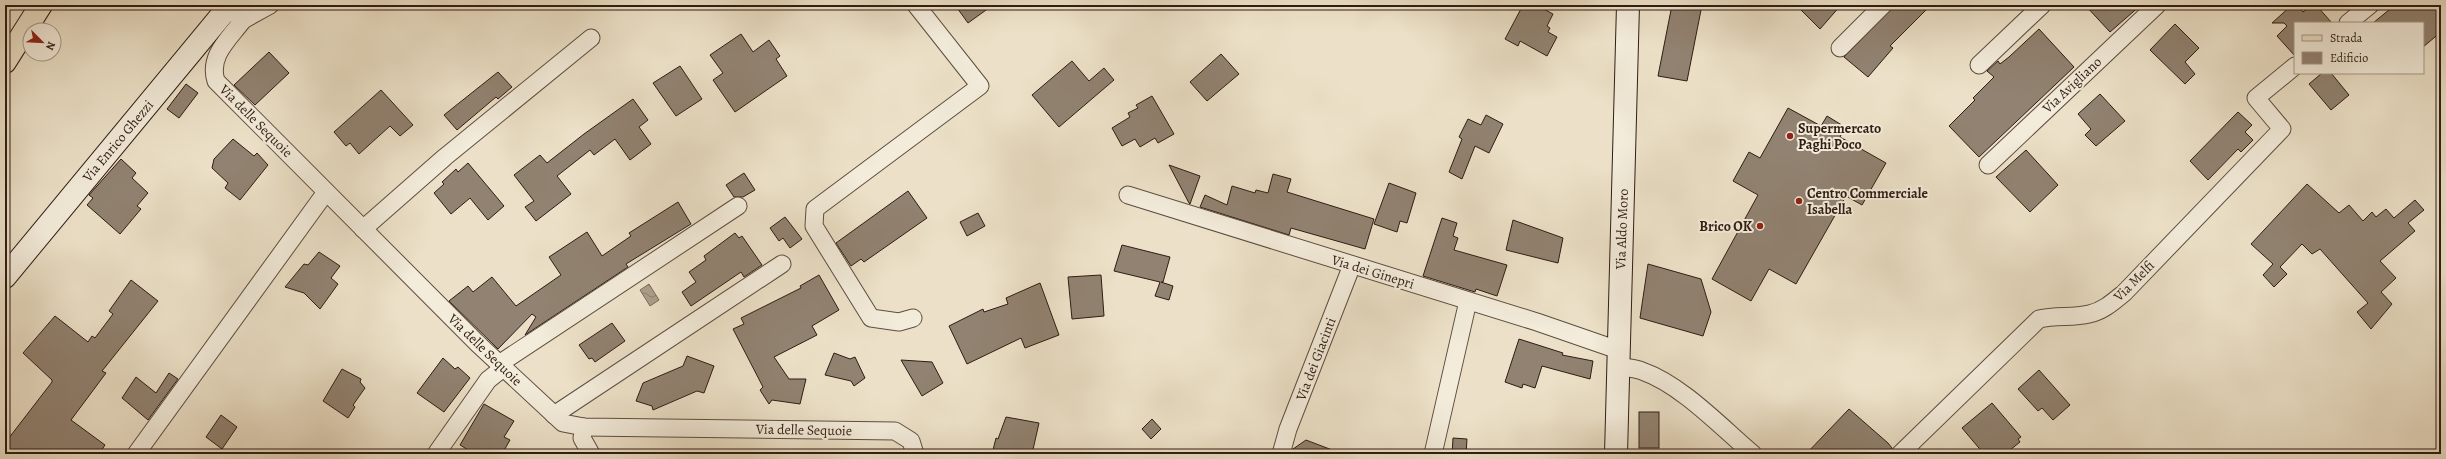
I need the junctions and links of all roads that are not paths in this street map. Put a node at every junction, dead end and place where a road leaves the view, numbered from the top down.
1 (41, 5) edge
2 (270, 5) edge
3 (916, 5) edge
4 (1628, 5) edge
5 (1882, 5) edge
6 (2042, 5) edge
7 (2157, 5) edge
8 (2370, 5) edge
9 (234, 11) edge
10 (2349, 22) edge
11 (591, 38) dead end
12 (1840, 48) dead end
13 (5, 62) edge
14 (1979, 65) dead end
15 (2294, 67) edge
16 (1988, 165) dead end
17 (326, 192) junction
18 (1128, 195) dead end
19 (738, 206) dead end
20 (363, 229) junction
21 (782, 264) dead end
22 (1352, 265) junction
23 (5, 277) edge
24 (1468, 301) junction
25 (913, 318) dead end
26 (1618, 358) junction
27 (501, 366) junction
28 (554, 415) junction
29 (584, 427) junction
30 (143, 451) edge
31 (436, 454) edge
32 (591, 454) edge
33 (914, 454) edge
34 (1281, 454) edge
35 (1433, 454) edge
36 (1616, 454) edge
37 (1753, 454) edge
38 (1900, 454) edge

1 - 13 main road
2 - 9 street
3 - 25 street
4 - 26 street, Via Aldo Moro
5 - 12 street
6 - 14 street
7 - 16 street, Via Avigliano
8 - 10 street
9 - 17 street, Via delle Sequoie
9 - 23 street, Via Enrico Ghezzi
11 - 20 street
15 - 38 street, Via Melfi
17 - 20 street, Via delle Sequoie
17 - 30 street
18 - 22 street, Via dei Ginepri
19 - 27 street
20 - 27 street, Via delle Sequoie
21 - 28 street
22 - 24 street, Via dei Ginepri
22 - 34 street, Via dei Giacinti
24 - 26 street, Via dei Ginepri
24 - 35 street
26 - 36 street, Via Aldo Moro
26 - 37 street, Via dei Ginepri
27 - 28 street, Via delle Sequoie
27 - 31 street
28 - 29 street, Via delle Sequoie
29 - 32 street
29 - 33 street, Via delle Sequoie

